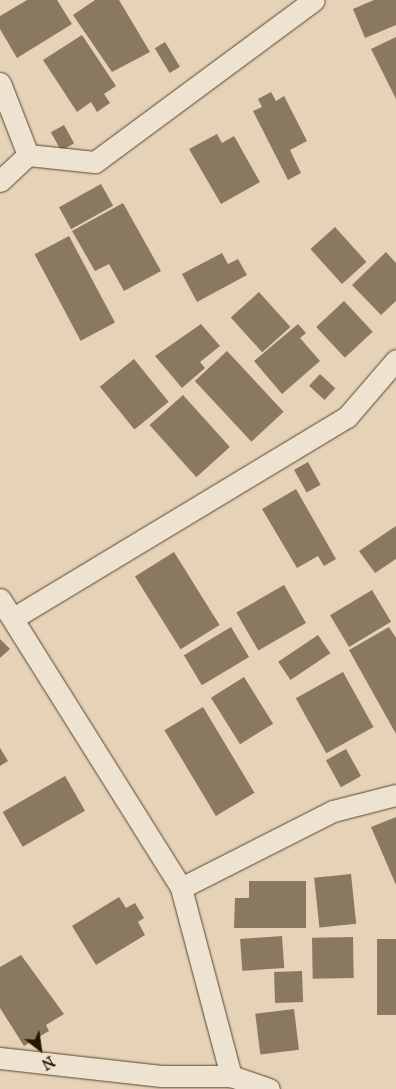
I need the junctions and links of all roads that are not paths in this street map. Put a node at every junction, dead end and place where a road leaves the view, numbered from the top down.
1 (314, 0) edge
2 (0, 83) edge
3 (28, 156) junction
4 (0, 181) edge
5 (396, 360) edge
6 (0, 599) edge
7 (15, 618) junction
8 (396, 795) edge
9 (181, 888) junction
10 (0, 1058) edge
11 (231, 1076) junction
12 (270, 1089) edge

1 - 3 street
2 - 3 street
3 - 4 street
5 - 7 street
6 - 7 street
7 - 9 street
8 - 9 street
9 - 11 street
10 - 11 street
11 - 12 street

